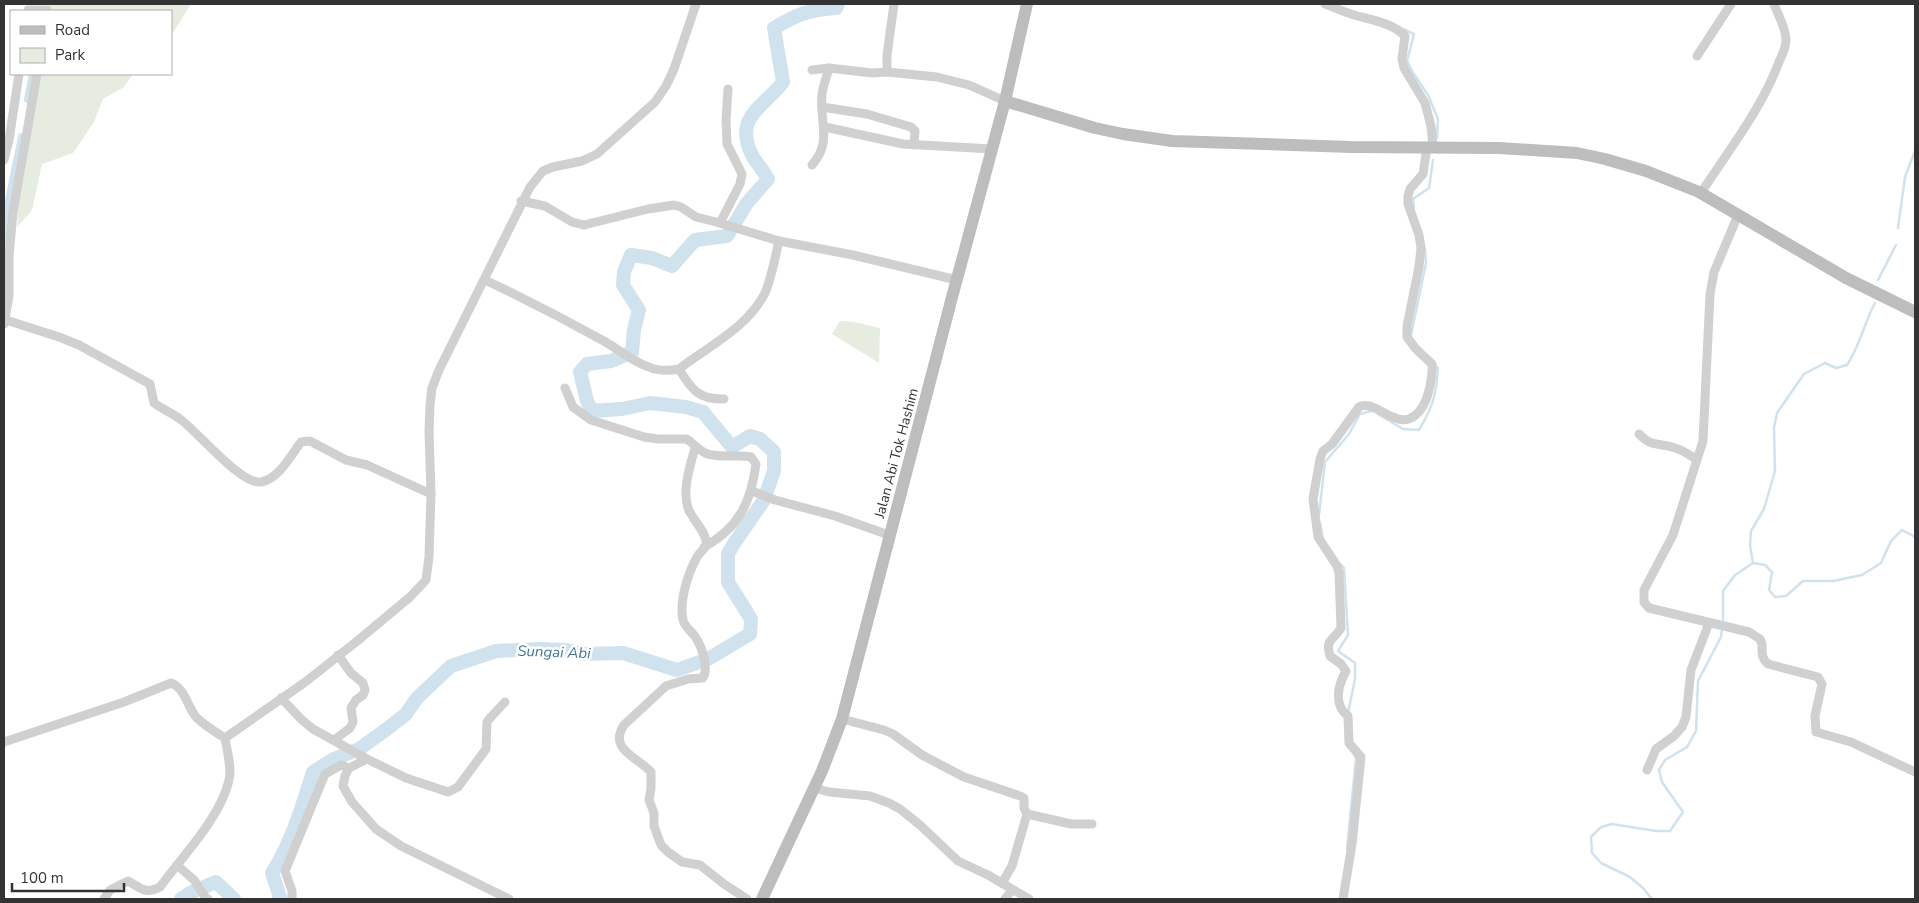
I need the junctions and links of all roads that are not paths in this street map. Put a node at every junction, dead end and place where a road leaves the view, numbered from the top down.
1 (696, 4) edge
2 (894, 4) edge
3 (1027, 4) edge
4 (1325, 4) edge
5 (1731, 4) edge
6 (1774, 4) edge
7 (29, 9) edge
8 (46, 9) edge
9 (1697, 56) dead end
10 (829, 68) junction
11 (812, 70) dead end
12 (887, 72) junction
13 (19, 75) edge
14 (36, 75) edge
15 (728, 89) dead end
16 (1005, 101) junction
17 (822, 108) junction
18 (824, 127) junction
19 (914, 145) junction
20 (1430, 147) junction
21 (992, 149) junction
22 (4, 160) edge
23 (812, 165) dead end
24 (1700, 193) junction
25 (522, 201) junction
26 (1738, 215) junction
27 (724, 224) junction
28 (779, 241) junction
29 (485, 280) junction
30 (957, 280) junction
31 (1915, 312) edge
32 (5, 322) edge
33 (679, 369) junction
34 (565, 388) dead end
35 (724, 400) dead end
36 (1639, 434) dead end
37 (695, 448) junction
38 (1696, 458) junction
39 (752, 491) junction
40 (431, 494) junction
41 (889, 535) junction
42 (704, 547) junction
43 (1713, 624) junction
44 (338, 655) junction
45 (281, 698) junction
46 (505, 702) dead end
47 (842, 719) junction
48 (224, 738) junction
49 (334, 740) junction
50 (4, 742) edge
51 (367, 759) junction
52 (349, 768) junction
53 (1647, 770) dead end
54 (1915, 772) edge
55 (814, 788) junction
56 (1027, 814) junction
57 (1092, 824) dead end
58 (177, 865) junction
59 (1002, 883) junction
60 (1012, 890) junction
61 (104, 899) edge
62 (207, 899) edge
63 (292, 899) edge
64 (509, 899) edge
65 (747, 899) edge
66 (762, 899) edge
67 (1005, 899) edge
68 (1029, 899) edge
69 (1344, 899) edge

1 - 25 street
2 - 12 street
3 - 16 street, Jalan Abi Tok Hashim
4 - 20 street
5 - 9 street
6 - 24 street
7 - 8 street
10 - 11 street
10 - 12 street
10 - 17 street
12 - 16 street
13 - 22 street
14 - 32 street
15 - 27 street
16 - 20 street
16 - 21 street, Jalan Abi Tok Hashim
17 - 18 street
17 - 19 street
18 - 19 street
18 - 23 street
19 - 21 street
20 - 24 street
20 - 69 street
21 - 30 street, Jalan Abi Tok Hashim
24 - 26 street
25 - 27 street
25 - 29 street
26 - 31 street
26 - 38 street
27 - 28 street
28 - 30 street
28 - 33 street
29 - 33 street
29 - 40 street
30 - 41 street, Jalan Abi Tok Hashim
32 - 40 street
33 - 35 street
34 - 37 street
36 - 38 street
37 - 39 street
37 - 42 street
38 - 43 street
39 - 41 street
39 - 42 street
40 - 44 street
41 - 47 street, Jalan Abi Tok Hashim
42 - 65 street
43 - 53 street
43 - 54 street
44 - 45 street
44 - 49 street
45 - 48 street
45 - 49 street
46 - 51 street
47 - 55 street, Jalan Abi Tok Hashim
47 - 56 street
48 - 50 street
48 - 58 street
49 - 51 street
51 - 52 street
52 - 63 street
52 - 64 street
55 - 59 street
55 - 66 street, Jalan Abi Tok Hashim
56 - 57 street
56 - 59 street
58 - 61 street
58 - 62 street
59 - 60 street
60 - 67 street
60 - 68 street

